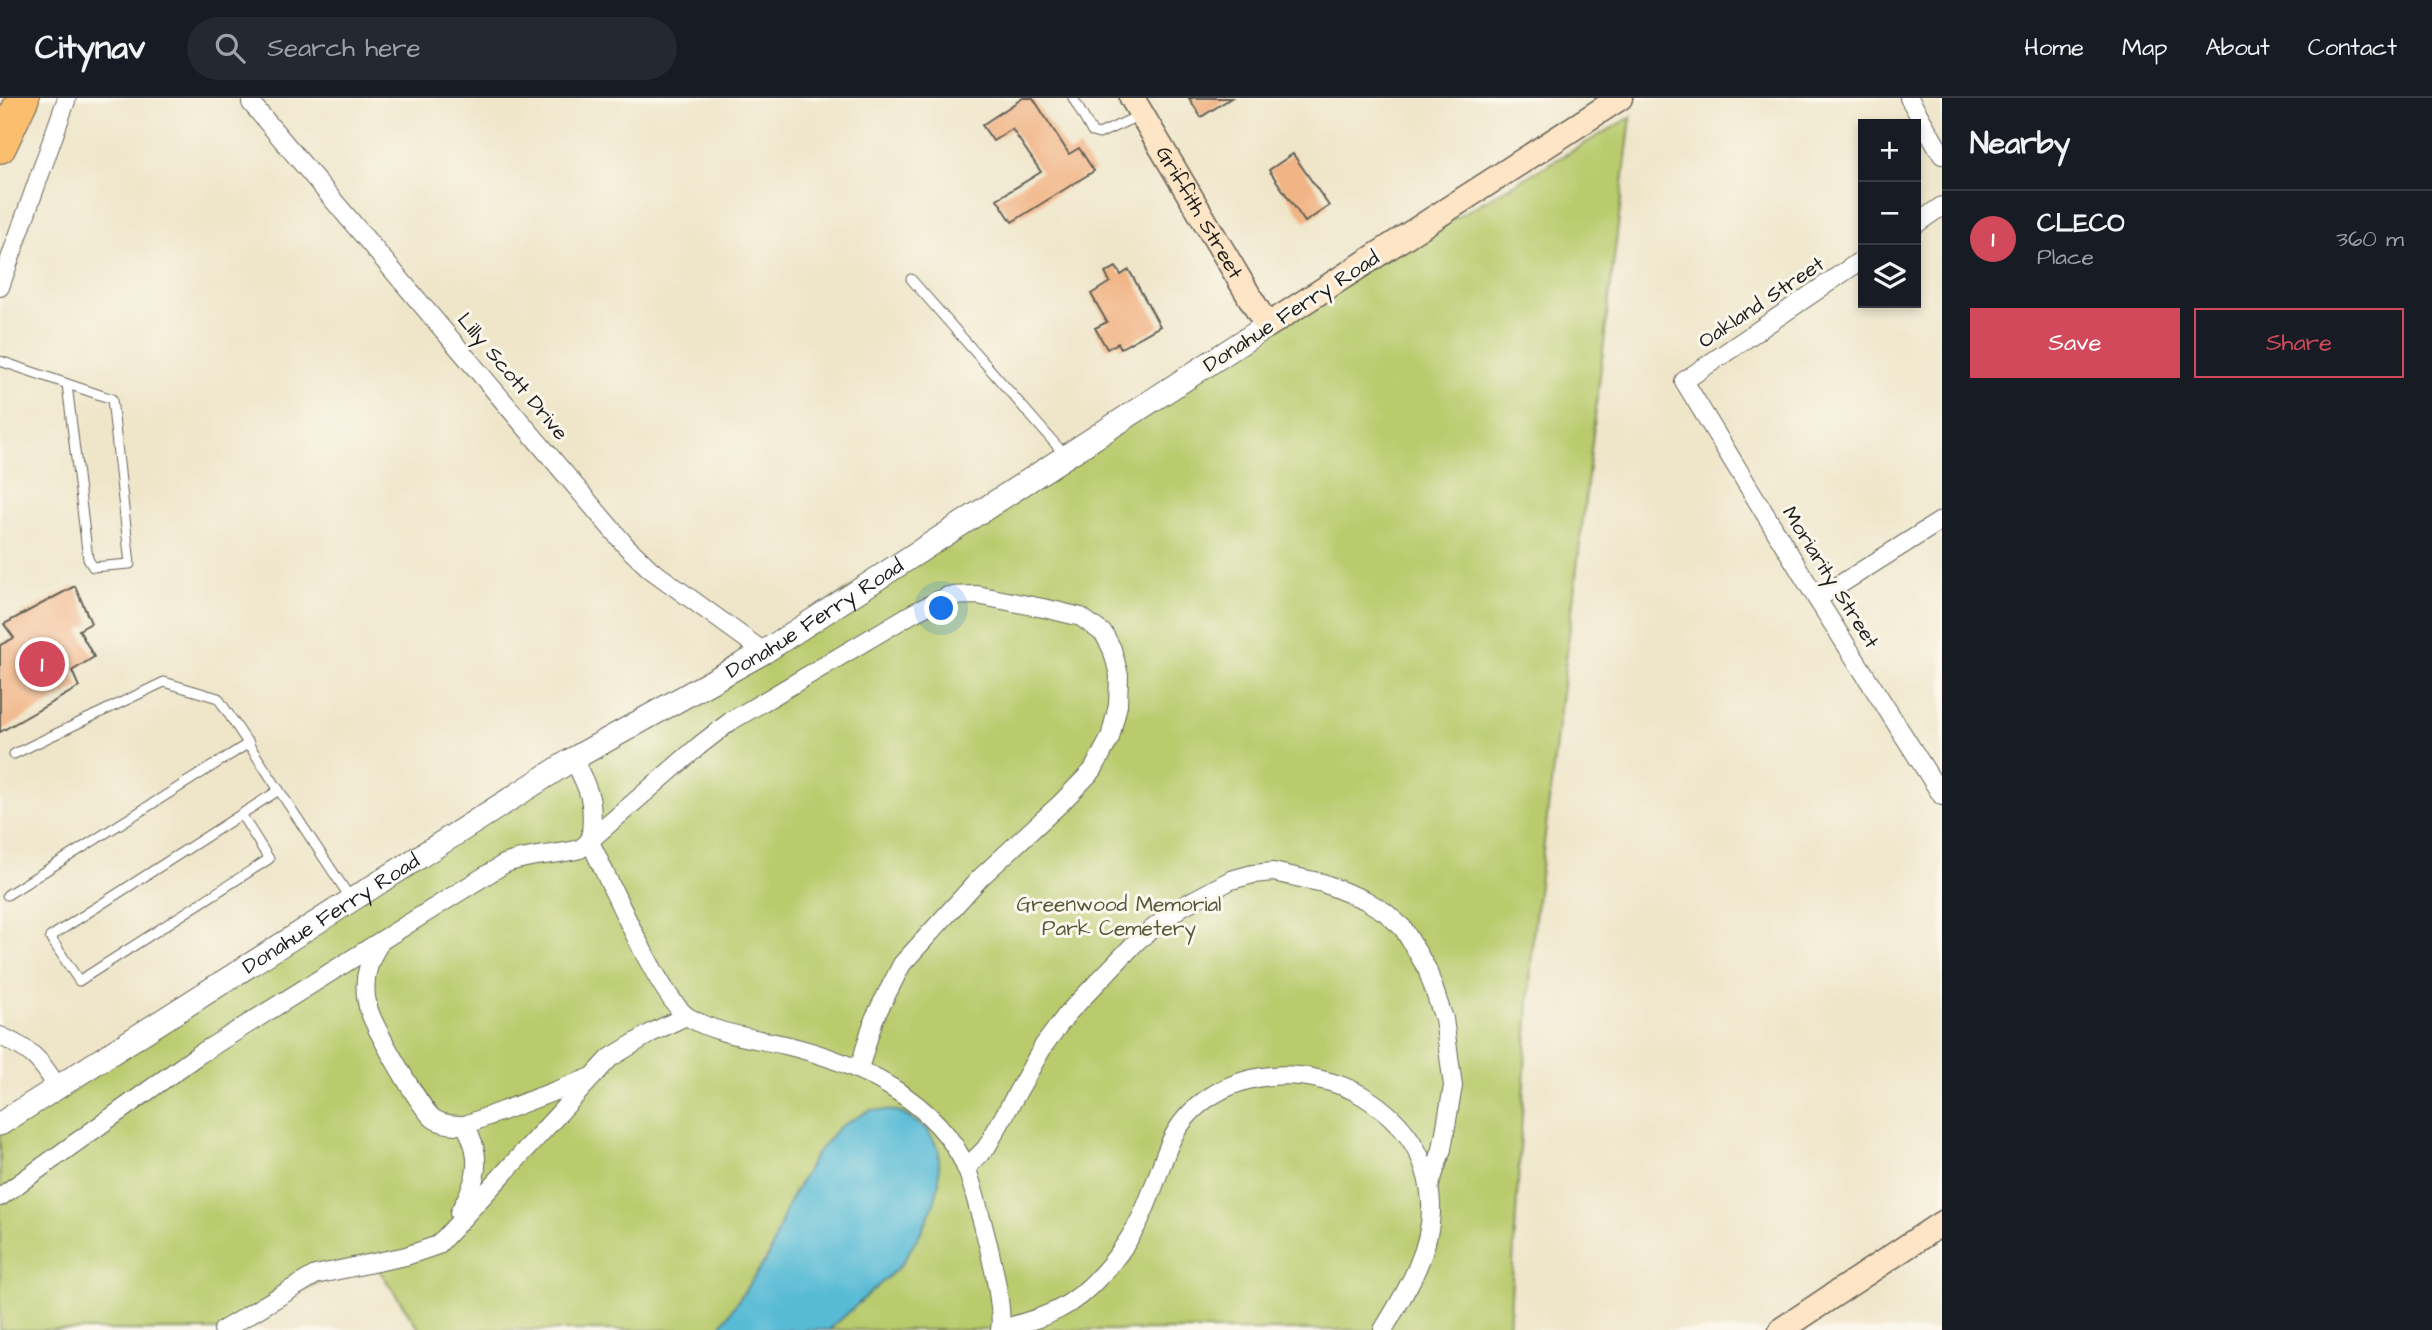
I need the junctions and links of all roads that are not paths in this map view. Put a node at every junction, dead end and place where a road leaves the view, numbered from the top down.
1 (16, 98) edge
2 (23, 98) edge
3 (67, 98) edge
4 (1073, 98) edge
5 (1620, 98) edge
6 (1909, 98) edge
7 (251, 103) dead end
8 (1137, 106) edge
9 (0, 146) edge
10 (1942, 155) edge
11 (1942, 206) edge
12 (1921, 220) edge
13 (1858, 262) edge
14 (911, 279) dead end
15 (0, 287) edge
16 (1267, 326) junction
17 (0, 361) edge
18 (1684, 381) joint
19 (67, 384) junction
20 (1066, 456) junction
21 (1942, 520) edge
22 (1817, 599) junction
23 (764, 652) junction
24 (249, 743) junction
25 (14, 754) dead end
26 (573, 760) junction
27 (279, 790) junction
28 (1942, 796) edge
29 (241, 814) junction
30 (590, 842) junction
31 (7, 895) dead end
32 (351, 900) junction
33 (380, 942) junction
34 (686, 1016) junction
35 (0, 1036) edge
36 (859, 1069) junction
37 (595, 1076) junction
38 (57, 1087) junction
39 (0, 1124) edge
40 (465, 1125) junction
41 (966, 1168) junction
42 (1430, 1185) junction
43 (0, 1197) edge
44 (1942, 1223) edge
45 (438, 1245) junction
46 (1001, 1329) edge
47 (223, 1330) edge
48 (1383, 1330) edge
49 (1781, 1330) edge

1 - 9 highway
2 - 9 highway
3 - 15 street
4 - 8 lane
5 - 16 main road, Donahue Ferry Road
6 - 10 street
7 - 23 street, Lilly Scott Drive
8 - 16 main road, Griffith Street
11 - 12 street
13 - 18 street, Oakland Street
14 - 20 lane
16 - 20 street, Donahue Ferry Road
17 - 19 lane
18 - 22 street, Moriarity Street
19 - 19 lane
20 - 23 street, Donahue Ferry Road
21 - 22 street
22 - 28 street, Moriarity Street
23 - 26 street, Donahue Ferry Road
24 - 25 lane
24 - 27 lane
24 - 31 lane
26 - 30 street
26 - 32 street, Donahue Ferry Road
27 - 29 lane
27 - 32 lane
29 - 29 lane
30 - 33 street
30 - 34 street
30 - 36 street
32 - 38 street, Donahue Ferry Road
33 - 40 street
33 - 43 street
34 - 36 street
34 - 37 street
35 - 38 street
36 - 41 street
37 - 40 street
37 - 45 street
38 - 39 street, Donahue Ferry Road
40 - 45 street
41 - 42 street
41 - 46 street
42 - 46 street
42 - 48 street
44 - 49 main road
45 - 47 street

